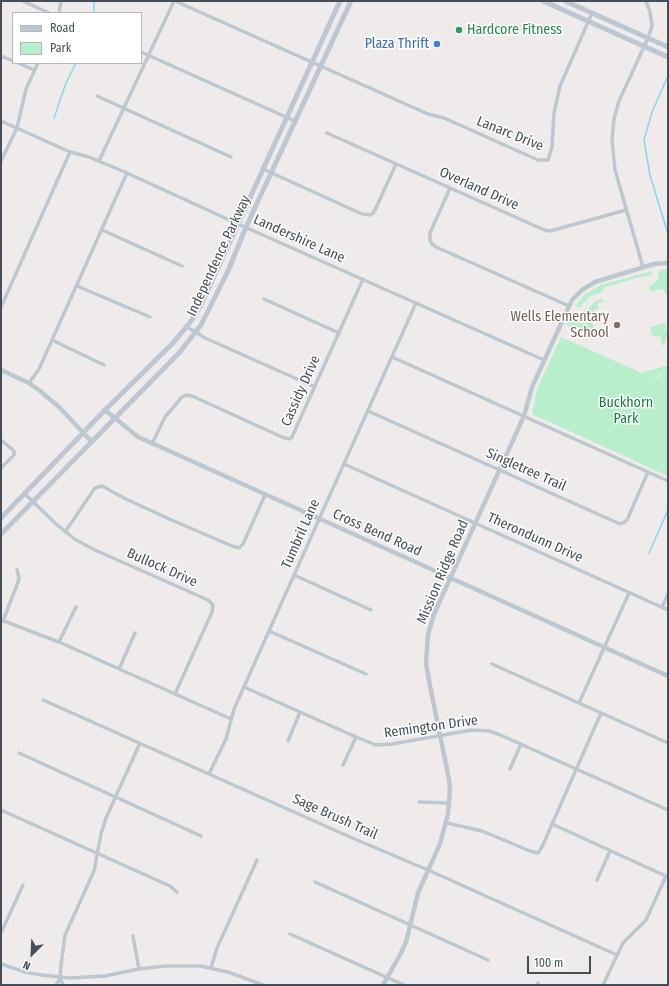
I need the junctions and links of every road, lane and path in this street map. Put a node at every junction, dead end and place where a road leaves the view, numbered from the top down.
1 (23, 1) edge
2 (61, 1) edge
3 (175, 1) edge
4 (340, 1) edge
5 (351, 1) edge
6 (543, 1) edge
7 (566, 1) edge
8 (646, 1) edge
9 (48, 12) edge
10 (58, 12) edge
11 (592, 13) junction
12 (588, 21) junction
13 (648, 38) junction
14 (644, 46) junction
15 (668, 47) edge
16 (142, 52) edge
17 (1, 56) edge
18 (149, 56) junction
19 (668, 57) edge
20 (12, 61) edge
21 (312, 63) junction
22 (20, 64) edge
23 (37, 64) edge
24 (320, 67) junction
25 (34, 70) junction
26 (97, 96) dead end
27 (124, 109) junction
28 (287, 117) junction
29 (295, 120) junction
30 (1, 121) edge
31 (16, 128) junction
32 (327, 133) dead end
33 (70, 152) junction
34 (231, 157) dead end
35 (1, 161) edge
36 (99, 161) junction
37 (396, 164) junction
38 (263, 169) junction
39 (127, 173) junction
40 (271, 173) junction
41 (450, 188) junction
42 (626, 210) junction
43 (238, 224) junction
44 (246, 227) junction
45 (102, 230) junction
46 (668, 263) edge
47 (182, 266) dead end
48 (643, 267) junction
49 (363, 279) junction
50 (77, 286) junction
51 (264, 299) dead end
52 (416, 303) junction
53 (569, 306) junction
54 (1, 307) edge
55 (150, 317) dead end
56 (187, 327) junction
57 (195, 333) junction
58 (339, 333) junction
59 (52, 340) junction
60 (392, 357) junction
61 (544, 360) junction
62 (104, 365) dead end
63 (1, 370) edge
64 (29, 383) junction
65 (315, 387) junction
66 (106, 410) junction
67 (368, 411) junction
68 (524, 416) junction
69 (115, 418) junction
70 (83, 433) junction
71 (1, 440) edge
72 (92, 442) junction
73 (152, 444) junction
74 (344, 464) junction
75 (1, 468) edge
76 (499, 470) junction
77 (648, 472) junction
78 (668, 481) edge
79 (24, 493) junction
80 (265, 495) junction
81 (33, 502) junction
82 (1, 518) edge
83 (319, 519) junction
84 (475, 524) junction
85 (65, 532) junction
86 (1, 534) edge
87 (17, 570) dead end
88 (294, 575) junction
89 (450, 578) junction
90 (629, 593) junction
91 (668, 594) edge
92 (76, 607) dead end
93 (662, 607) junction
94 (371, 610) dead end
95 (668, 610) edge
96 (2, 620) edge
97 (269, 631) junction
98 (135, 633) dead end
99 (60, 642) junction
100 (604, 647) junction
101 (492, 664) dead end
102 (119, 669) junction
103 (366, 674) dead end
104 (668, 676) edge
105 (244, 687) junction
106 (175, 694) junction
107 (43, 700) dead end
108 (579, 703) junction
109 (300, 712) junction
110 (601, 713) junction
111 (231, 719) junction
112 (440, 735) junction
113 (356, 737) junction
114 (288, 741) dead end
115 (140, 743) junction
116 (668, 743) edge
117 (521, 744) junction
118 (19, 753) dead end
119 (343, 765) dead end
120 (510, 769) dead end
121 (577, 769) junction
122 (209, 774) junction
123 (116, 797) junction
124 (419, 802) dead end
125 (449, 803) junction
126 (1, 810) edge
127 (668, 810) edge
128 (447, 823) junction
129 (552, 824) junction
130 (201, 836) dead end
131 (610, 851) junction
132 (98, 854) junction
133 (257, 860) dead end
134 (428, 870) junction
135 (667, 876) edge
136 (597, 880) dead end
137 (315, 882) dead end
138 (23, 885) dead end
139 (177, 892) dead end
140 (410, 925) junction
141 (1, 933) edge
142 (290, 934) dead end
143 (134, 936) dead end
144 (617, 955) junction
145 (488, 960) dead end
146 (1, 964) edge
147 (211, 968) junction
148 (139, 969) junction
149 (60, 978) junction
150 (388, 978) junction
151 (56, 985) edge
152 (63, 985) edge
153 (263, 985) edge
154 (383, 985) edge
155 (404, 985) edge
156 (604, 985) edge

1 - 9 street
2 - 10 street
3 - 18 street
3 - 21 street
4 - 21 main road, Independence Parkway
5 - 24 main road, Independence Parkway
6 - 12 main road
7 - 11 main road
8 - 13 street
11 - 12 street, Lanarc Drive
11 - 13 main road
12 - 14 main road
12 - 24 street, Lanarc Drive
13 - 14 street
13 - 15 main road
14 - 19 main road
14 - 42 street
16 - 18 street
17 - 20 street
18 - 27 street
18 - 28 street
21 - 24 street
21 - 28 main road, Independence Parkway
22 - 25 street
23 - 25 street
24 - 29 main road, Independence Parkway
25 - 31 street
26 - 27 street
27 - 34 street
27 - 36 street
28 - 29 street
28 - 38 main road, Independence Parkway
29 - 40 main road, Independence Parkway
30 - 31 street, Landershire Lane
31 - 33 street, Landershire Lane
31 - 35 street
32 - 37 street, Overland Drive
33 - 36 street, Landershire Lane
33 - 54 street
36 - 39 street, Landershire Lane
37 - 40 street
37 - 41 street, Overland Drive
38 - 40 street
38 - 43 main road, Independence Parkway
39 - 43 street, Landershire Lane
39 - 45 street
40 - 44 main road, Independence Parkway
41 - 42 street, Overland Drive
41 - 53 street
42 - 48 street
43 - 44 street, Landershire Lane
43 - 56 main road, Independence Parkway
44 - 49 street, Landershire Lane
44 - 57 main road, Independence Parkway
45 - 47 street
45 - 50 street
46 - 48 street, Mission Ridge Road
48 - 53 street, Mission Ridge Road
49 - 52 street, Landershire Lane
49 - 58 street, Cassidy Drive
50 - 55 street
50 - 59 street
51 - 58 street
52 - 60 street, Tumbril Lane
52 - 61 street, Landershire Lane
53 - 61 street, Mission Ridge Road
56 - 57 street
56 - 66 main road, Independence Parkway
57 - 65 street
57 - 69 main road, Independence Parkway
58 - 65 street, Cassidy Drive
59 - 62 street
59 - 64 street
60 - 67 street, Tumbril Lane
60 - 68 street
61 - 68 street, Mission Ridge Road
63 - 64 street
64 - 70 street
65 - 73 street, Cassidy Drive
66 - 69 street, Cross Bend Road
66 - 70 main road, Independence Parkway
67 - 74 street, Tumbril Lane
67 - 76 street, Singletree Trail
68 - 76 street, Mission Ridge Road
68 - 77 street
69 - 72 main road, Independence Parkway
69 - 73 street, Cross Bend Road
70 - 72 street
70 - 79 main road, Independence Parkway
71 - 75 street
72 - 81 main road, Independence Parkway
73 - 80 street, Cross Bend Road
74 - 83 street, Tumbril Lane
74 - 84 street, Therondunn Drive
76 - 77 street, Singletree Trail
76 - 84 street, Mission Ridge Road
77 - 78 street
79 - 81 street, Bullock Drive
79 - 82 main road, Independence Parkway
80 - 83 street, Cross Bend Road
80 - 85 street
81 - 85 street, Bullock Drive
81 - 86 main road, Independence Parkway
83 - 88 street, Tumbril Lane
83 - 89 street, Cross Bend Road
84 - 89 street, Mission Ridge Road
84 - 90 street, Therondunn Drive
85 - 106 street, Bullock Drive
87 - 96 street
88 - 94 street
88 - 97 street, Tumbril Lane
89 - 100 street, Cross Bend Road
89 - 112 street, Mission Ridge Road
90 - 93 street, Therondunn Drive
90 - 100 street
91 - 93 street
92 - 99 street
93 - 95 street, Therondunn Drive
96 - 99 street
97 - 103 street
97 - 105 street, Tumbril Lane
98 - 102 street
99 - 102 street
100 - 104 street, Cross Bend Road
100 - 108 street
101 - 108 street
102 - 106 street
105 - 109 street, Remington Drive
105 - 111 street, Tumbril Lane
106 - 111 street
107 - 115 street, Sage Brush Trail
108 - 110 street
109 - 113 street, Remington Drive
109 - 114 street
110 - 116 street
110 - 121 street
111 - 122 street, Tumbril Lane
112 - 113 street, Remington Drive
112 - 117 street, Remington Drive
112 - 125 street, Mission Ridge Road
113 - 119 street
115 - 122 street, Sage Brush Trail
115 - 123 street
117 - 120 street
117 - 121 street, Remington Drive
118 - 123 street
121 - 127 street, Remington Drive
121 - 129 street
122 - 134 street, Sage Brush Trail
123 - 130 street
123 - 132 street
124 - 125 street
125 - 128 street, Mission Ridge Road
126 - 132 street
128 - 129 street
128 - 134 street, Mission Ridge Road
129 - 131 street
131 - 135 street
131 - 136 street
132 - 139 street
132 - 149 street
133 - 147 street
134 - 140 street, Mission Ridge Road
134 - 144 street, Sage Brush Trail
135 - 144 street
137 - 140 street
138 - 141 street
140 - 145 street
140 - 150 street, Mission Ridge Road
142 - 150 street
143 - 148 street
144 - 156 street
146 - 149 street
147 - 148 street
147 - 153 street
148 - 149 street
149 - 151 street
149 - 152 street
150 - 154 street, Mission Ridge Road
150 - 155 street

